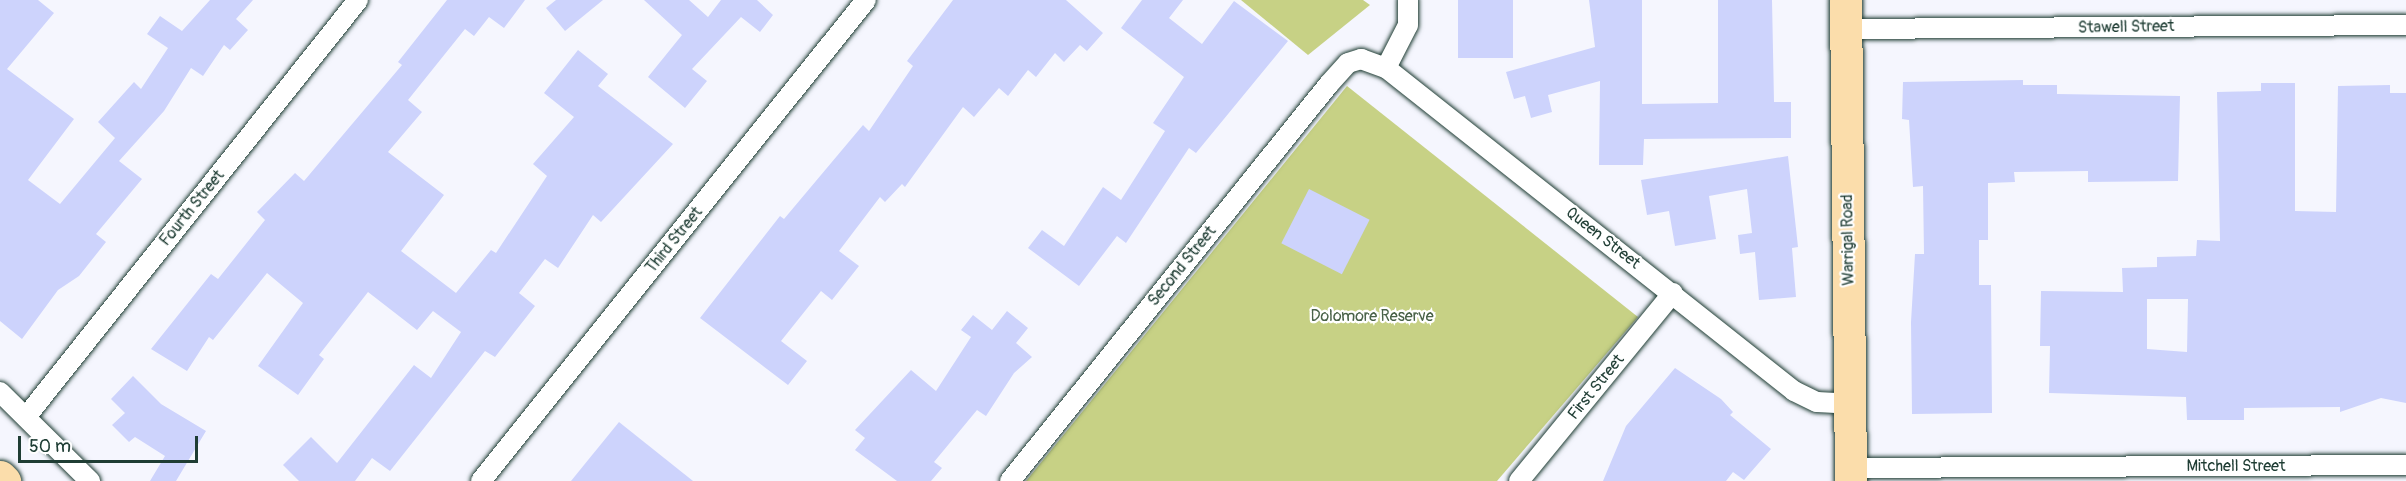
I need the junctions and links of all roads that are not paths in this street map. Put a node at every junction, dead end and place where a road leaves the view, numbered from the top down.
1 (358, 0) edge
2 (866, 0) edge
3 (1408, 0) edge
4 (1846, 15) edge
5 (2406, 25) edge
6 (1361, 59) joint
7 (1386, 68) junction
8 (1673, 293) junction
9 (0, 392) edge
10 (1850, 404) junction
11 (26, 417) junction
12 (2406, 465) edge
13 (1850, 474) edge
14 (0, 477) edge
15 (4, 481) edge
16 (90, 481) edge
17 (481, 481) edge
18 (1010, 481) edge
19 (1519, 481) edge

1 - 11 street, Fourth Street
2 - 17 street, Third Street
3 - 7 street
4 - 5 street, Stawell Street
4 - 10 main road, Warrigal Road
6 - 7 street, Queen Street
6 - 18 street, Second Street
7 - 8 street, Queen Street
8 - 10 street, Queen Street
8 - 19 street, First Street
9 - 11 street
10 - 13 main road, Warrigal Road
11 - 16 street
12 - 13 street, Mitchell Street
14 - 15 highway

